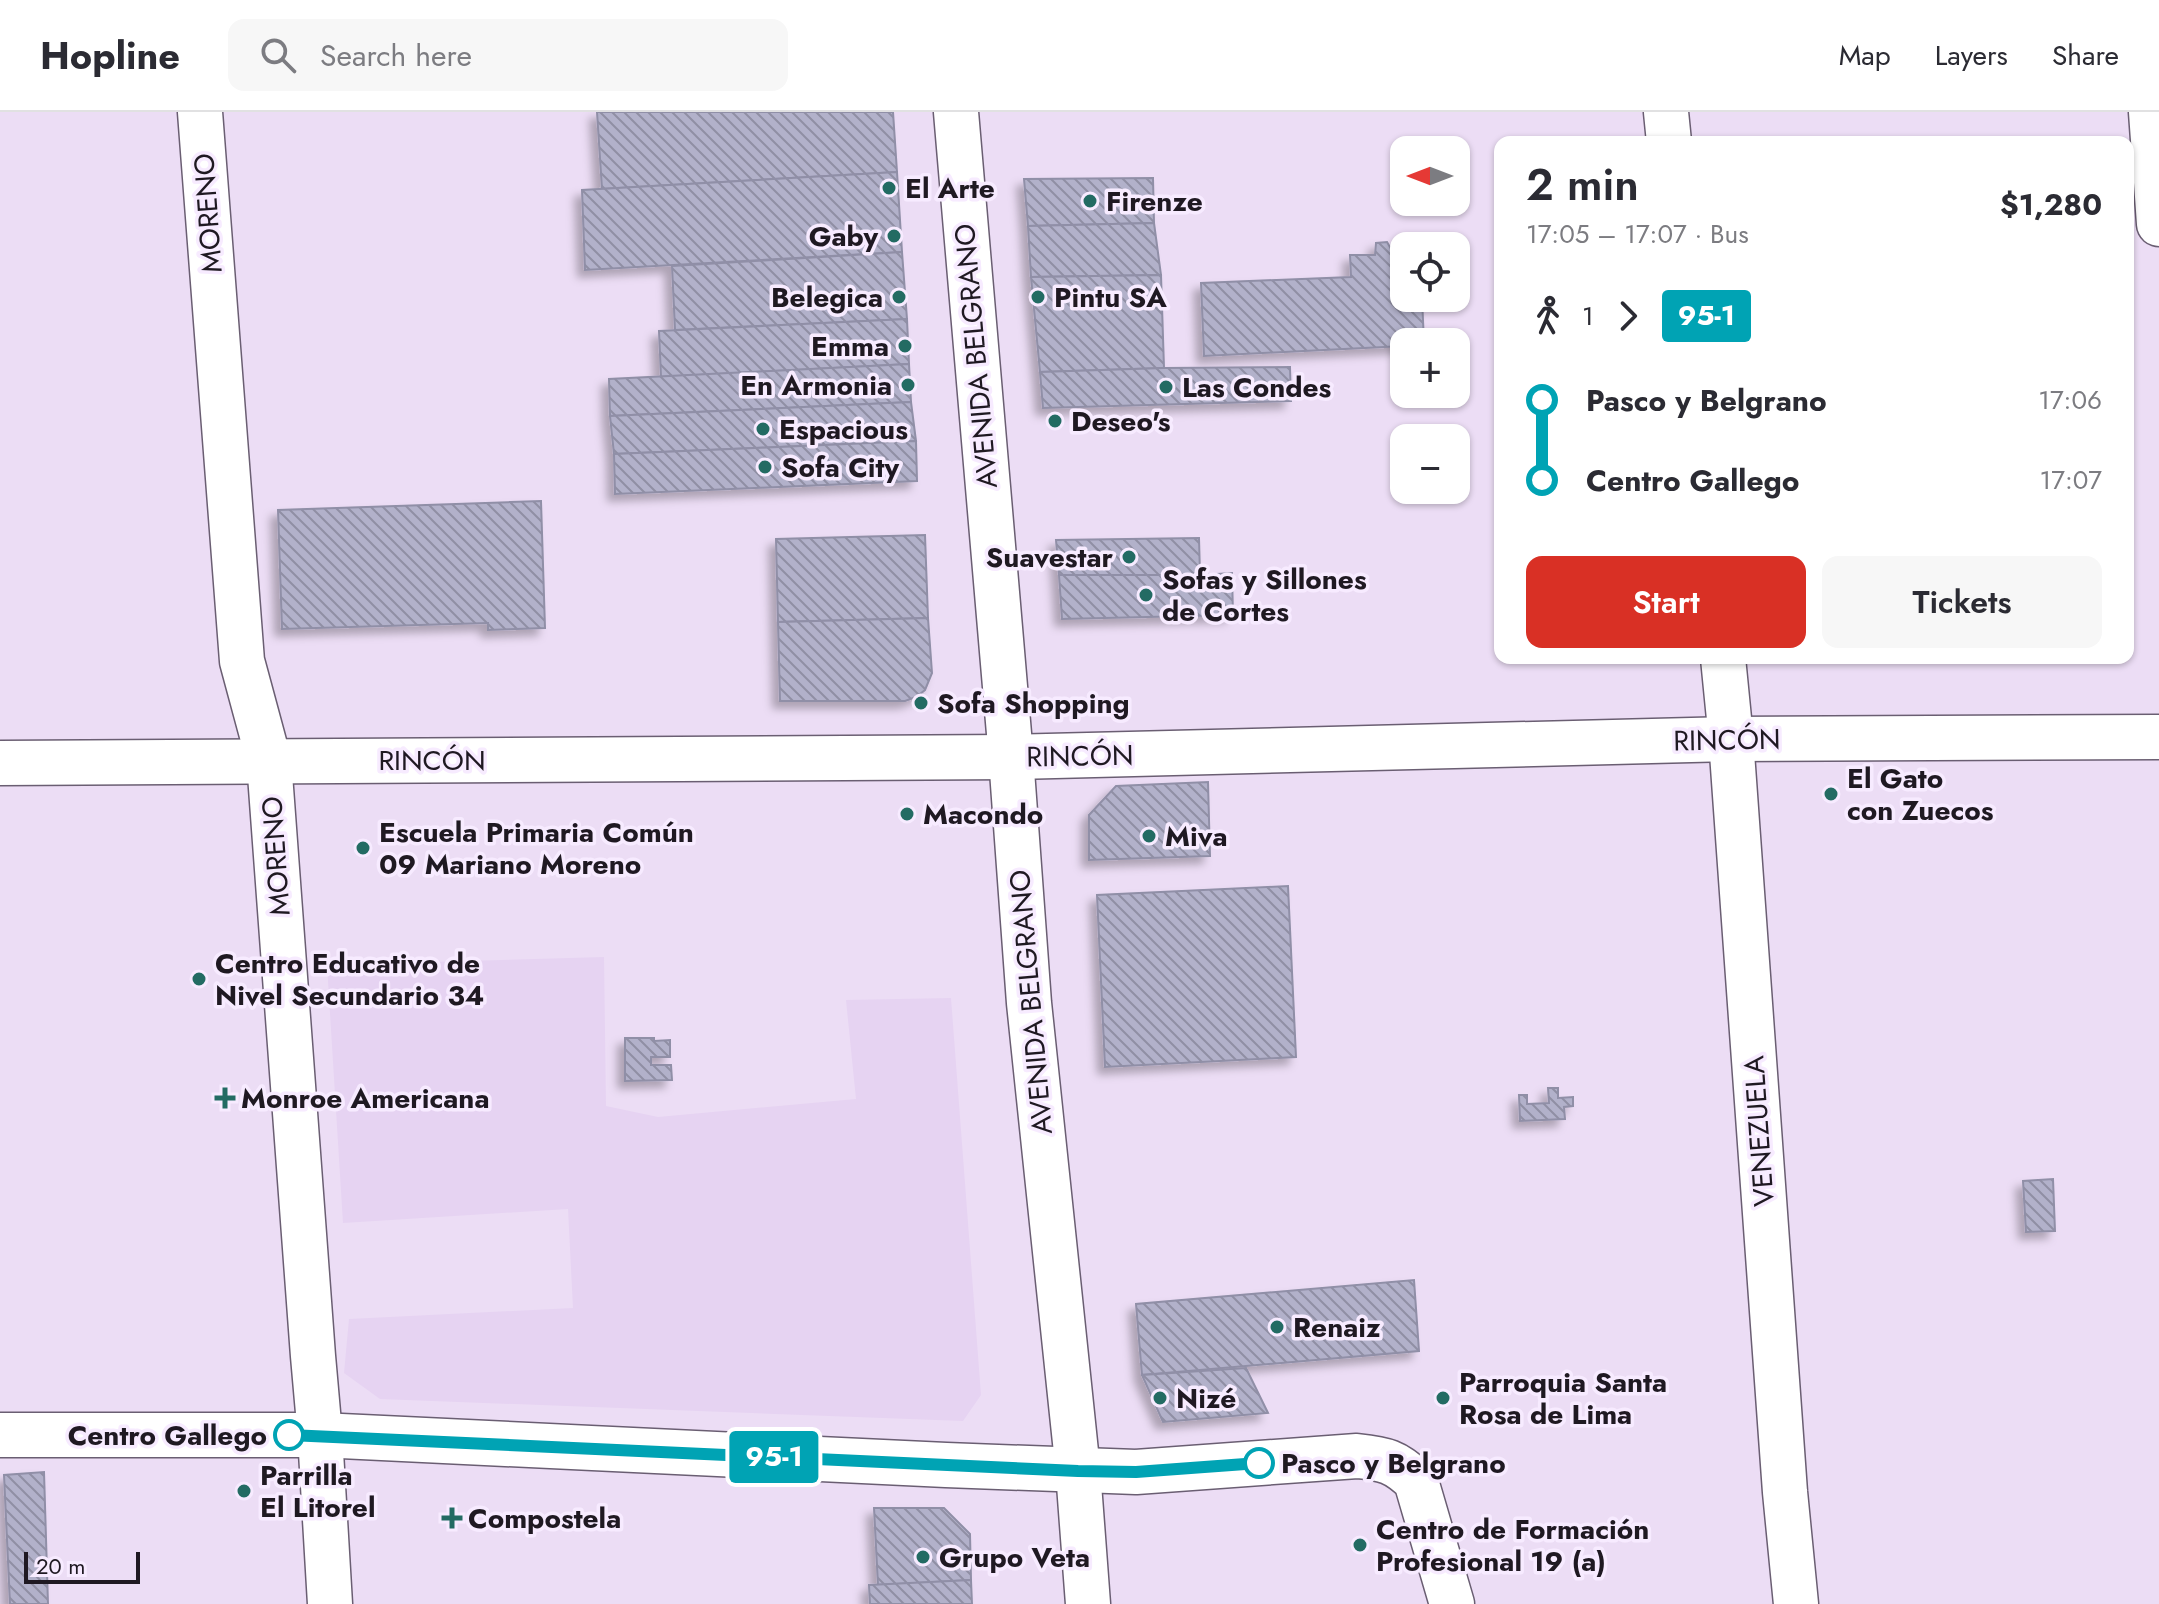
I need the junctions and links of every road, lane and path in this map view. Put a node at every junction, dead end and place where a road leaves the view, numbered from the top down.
1 (200, 112) edge
2 (956, 112) edge
3 (1666, 112) edge
4 (2151, 112) edge
5 (1668, 136) edge
6 (2159, 224) edge
7 (1724, 664) edge
8 (2159, 737) edge
9 (1731, 739) junction
10 (1011, 757) junction
11 (269, 761) junction
12 (0, 763) edge
13 (0, 1435) edge
14 (320, 1435) junction
15 (1078, 1471) junction
16 (330, 1604) edge
17 (1088, 1604) edge
18 (1452, 1604) edge
19 (1796, 1604) edge

1 - 11 street, MORENO
2 - 10 street, AVENIDA BELGRANO
3 - 5 street
4 - 6 street
7 - 9 street, VENEZUELA
8 - 9 street, RINCÓN
9 - 10 street, RINCÓN
9 - 19 street, VENEZUELA
10 - 11 street, RINCÓN
10 - 15 street, AVENIDA BELGRANO
11 - 12 street, RINCÓN
11 - 14 street, MORENO
13 - 14 street
14 - 15 street
14 - 16 street, MORENO
15 - 17 street, AVENIDA BELGRANO
15 - 18 street

